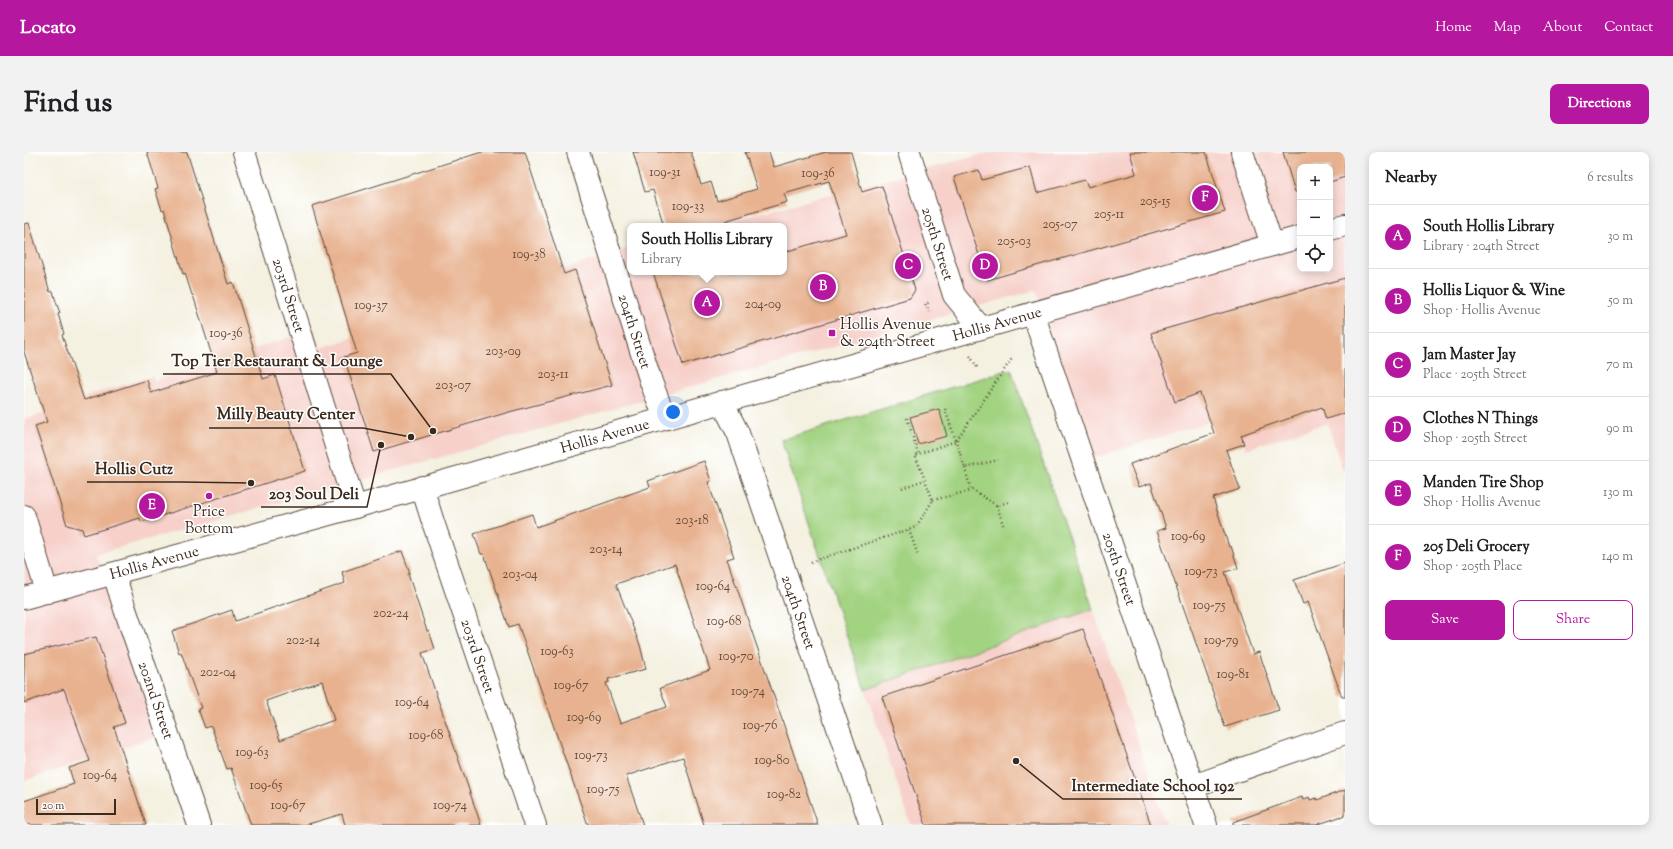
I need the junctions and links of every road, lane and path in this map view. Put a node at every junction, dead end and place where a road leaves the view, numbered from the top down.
1 (244, 152) edge
2 (578, 152) edge
3 (909, 152) edge
4 (1242, 152) edge
5 (1345, 226) edge
6 (1333, 229) edge
7 (1297, 238) edge
8 (1272, 245) junction
9 (933, 301) dead end
10 (930, 312) dead end
11 (1033, 313) junction
12 (981, 328) junction
13 (968, 354) dead end
14 (1013, 357) dead end
15 (977, 367) dead end
16 (722, 402) junction
17 (945, 409) dead end
18 (665, 418) junction
19 (907, 418) dead end
20 (956, 441) junction
21 (918, 453) junction
22 (998, 460) dead end
23 (965, 468) junction
24 (924, 480) junction
25 (422, 487) junction
26 (902, 488) dead end
27 (971, 491) junction
28 (932, 500) junction
29 (1010, 502) dead end
30 (997, 505) junction
31 (355, 507) junction
32 (24, 516) edge
33 (1003, 525) dead end
34 (909, 530) junction
35 (918, 555) dead end
36 (812, 562) dead end
37 (114, 574) junction
38 (47, 592) junction
39 (24, 598) edge
40 (1345, 733) edge
41 (1193, 786) junction
42 (198, 825) edge
43 (535, 825) edge
44 (871, 825) edge
45 (1206, 825) edge

1 - 31 street, 203rd Street
2 - 18 street, 204th Street
3 - 12 street, 205th Street
4 - 8 street
5 - 6 street
7 - 8 street, Hollis Avenue
8 - 11 street, Hollis Avenue
9 - 10 path
11 - 12 street, Hollis Avenue
11 - 41 street, 205th Street
12 - 16 street, Hollis Avenue
13 - 15 path
14 - 20 path
16 - 18 street, Hollis Avenue
16 - 44 street, 204th Street
17 - 20 path
18 - 25 street, Hollis Avenue
19 - 21 path
20 - 21 path
20 - 23 path
21 - 24 path
22 - 23 path
23 - 27 path
24 - 26 path
24 - 28 path
25 - 31 street, Hollis Avenue
25 - 43 street, 203rd Street
27 - 28 path
27 - 30 path
28 - 34 path
29 - 30 path
30 - 33 path
31 - 37 street, Hollis Avenue
32 - 38 street
34 - 35 path
34 - 36 path
37 - 38 street, Hollis Avenue
37 - 42 street, 202nd Street
38 - 39 street, Hollis Avenue
40 - 41 street
41 - 45 street, 205th Street

